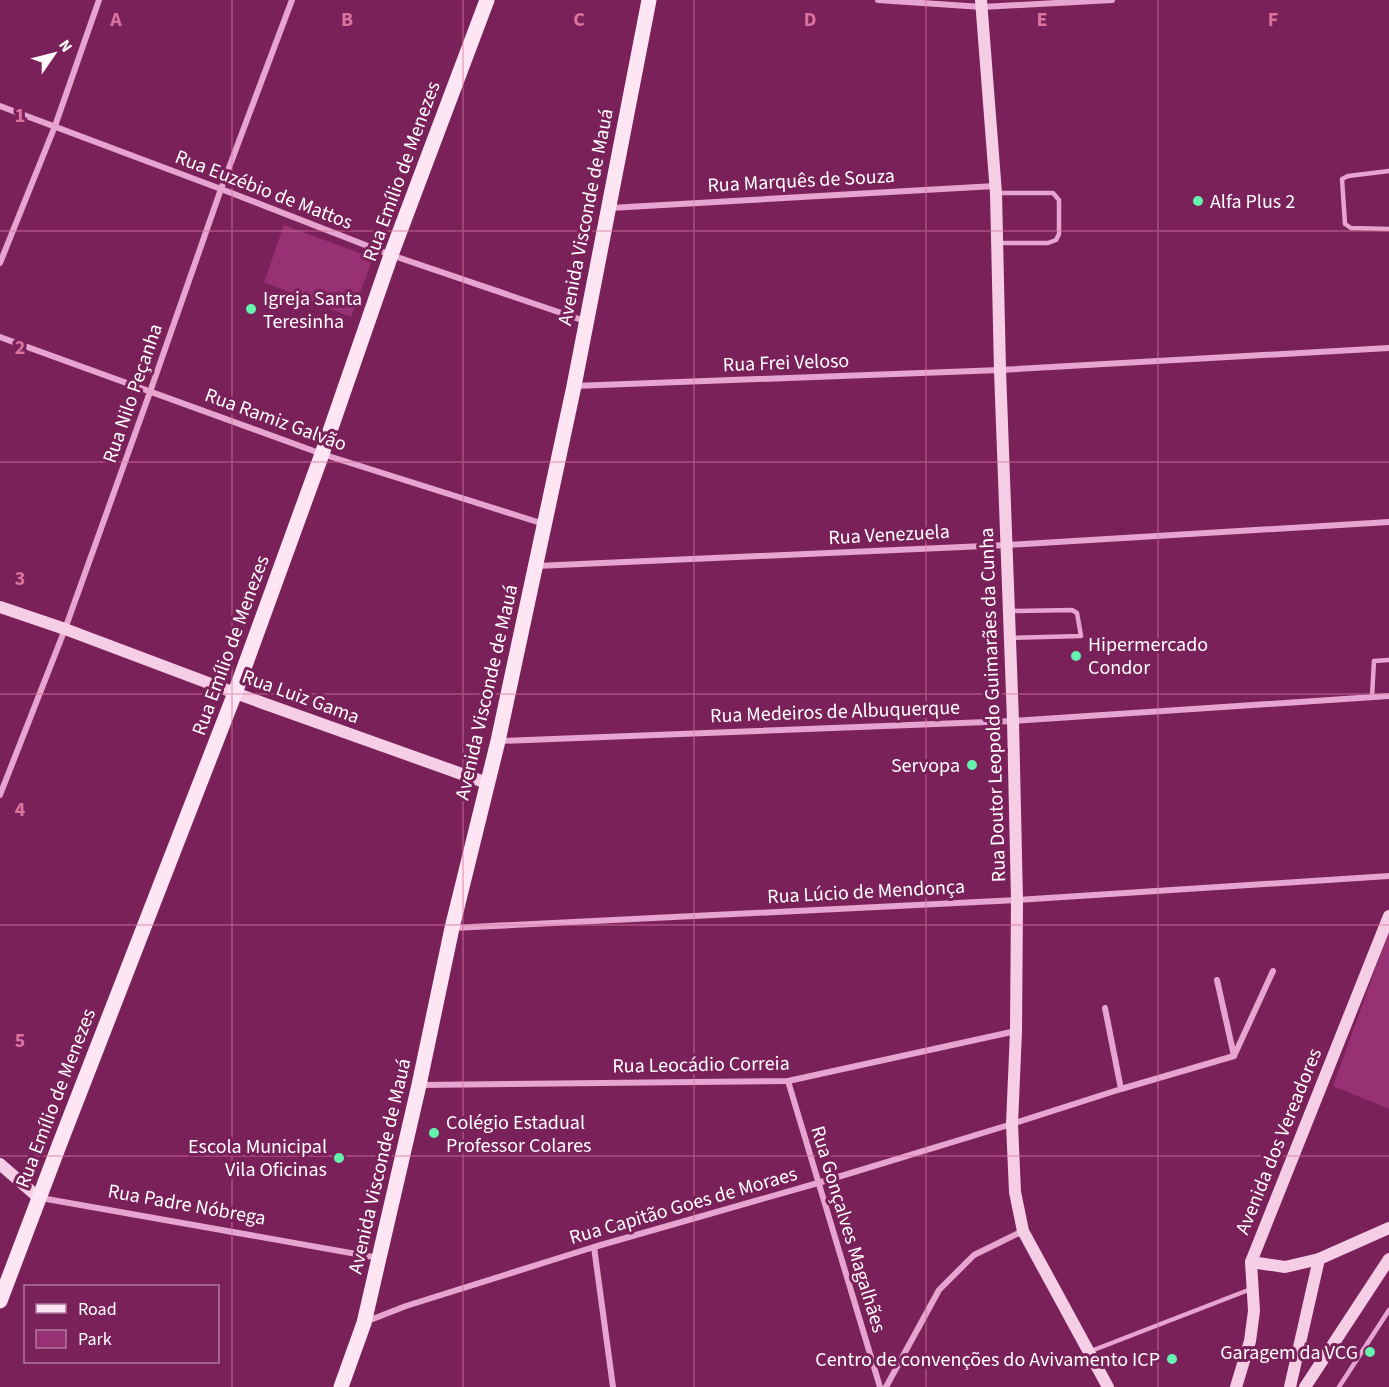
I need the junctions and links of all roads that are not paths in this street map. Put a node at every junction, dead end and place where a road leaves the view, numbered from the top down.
1 (99, 0) edge
2 (292, 0) edge
3 (488, 0) edge
4 (649, 0) edge
5 (878, 0) edge
6 (1112, 0) edge
7 (981, 4) edge
8 (0, 106) edge
9 (55, 126) junction
10 (1389, 171) edge
11 (221, 189) junction
12 (996, 189) junction
13 (609, 208) junction
14 (1389, 229) edge
15 (997, 243) junction
16 (392, 255) junction
17 (0, 263) edge
18 (585, 322) junction
19 (0, 337) edge
20 (1389, 348) edge
21 (1000, 370) junction
22 (573, 386) junction
23 (150, 392) junction
24 (322, 454) junction
25 (1389, 522) edge
26 (544, 524) junction
27 (1007, 545) junction
28 (535, 566) junction
29 (0, 607) edge
30 (1009, 611) junction
31 (66, 629) junction
32 (1010, 638) junction
33 (1389, 660) edge
34 (235, 693) junction
35 (1389, 696) edge
36 (1372, 697) junction
37 (1013, 721) junction
38 (498, 741) junction
39 (487, 783) junction
40 (0, 795) edge
41 (1389, 876) edge
42 (1017, 900) junction
43 (1389, 916) edge
44 (452, 928) junction
45 (1273, 971) dead end
46 (1217, 980) dead end
47 (1105, 1008) dead end
48 (1016, 1031) junction
49 (1234, 1056) junction
50 (788, 1081) junction
51 (419, 1086) junction
52 (1121, 1089) junction
53 (1012, 1124) junction
54 (0, 1164) edge
55 (818, 1183) junction
56 (39, 1198) junction
57 (1389, 1228) edge
58 (1023, 1231) junction
59 (594, 1247) junction
60 (380, 1258) junction
61 (1319, 1259) junction
62 (1389, 1259) edge
63 (1251, 1262) junction
64 (1252, 1289) junction
65 (0, 1301) edge
66 (1389, 1310) edge
67 (364, 1323) junction
68 (1089, 1352) junction
69 (341, 1387) edge
70 (613, 1387) edge
71 (880, 1387) edge
72 (886, 1387) edge
73 (1108, 1387) edge
74 (1236, 1387) edge
75 (1290, 1387) edge
76 (1305, 1387) edge
77 (1339, 1387) edge

1 - 9 street
2 - 11 street, Rua Nilo Peçanha
3 - 16 main road, Rua Emílio de Menezes
4 - 13 main road, Avenida Visconde de Mauá
5 - 7 street
6 - 7 street
7 - 12 street, Rua Doutor Leopoldo Guimarães da Cunha
8 - 9 street, Rua Euzébio de Mattos
9 - 11 street, Rua Euzébio de Mattos
9 - 17 street
10 - 14 lane
11 - 16 street, Rua Euzébio de Mattos
11 - 23 street, Rua Nilo Peçanha
12 - 13 street, Rua Marquês de Souza
12 - 15 street, Rua Doutor Leopoldo Guimarães da Cunha
12 - 15 lane
13 - 18 main road, Avenida Visconde de Mauá
15 - 21 street, Rua Doutor Leopoldo Guimarães da Cunha
16 - 18 street, Rua Euzébio de Mattos
16 - 24 main road, Rua Emílio de Menezes
18 - 22 main road, Avenida Visconde de Mauá
19 - 23 street, Rua Ramiz Galvão
20 - 21 street, Rua Frei Veloso
21 - 22 street, Rua Frei Veloso
21 - 27 street, Rua Doutor Leopoldo Guimarães da Cunha
22 - 26 main road, Avenida Visconde de Mauá
23 - 24 street, Rua Ramiz Galvão
23 - 31 street, Rua Nilo Peçanha
24 - 26 street, Rua Ramiz Galvão
24 - 34 main road, Rua Emílio de Menezes
25 - 27 street, Rua Venezuela
26 - 28 main road, Avenida Visconde de Mauá
27 - 28 street, Rua Venezuela
27 - 30 street, Rua Doutor Leopoldo Guimarães da Cunha
28 - 38 main road, Avenida Visconde de Mauá
29 - 31 street, Rua Luiz Gama
30 - 32 street, Rua Doutor Leopoldo Guimarães da Cunha
30 - 32 lane
31 - 34 street, Rua Luiz Gama
31 - 40 street, Rua Nilo Peçanha
32 - 37 street, Rua Doutor Leopoldo Guimarães da Cunha
33 - 36 lane
34 - 39 street, Rua Luiz Gama
34 - 56 main road, Rua Emílio de Menezes
35 - 36 street, Rua Medeiros de Albuquerque
36 - 37 street, Rua Medeiros de Albuquerque
37 - 38 street, Rua Medeiros de Albuquerque
37 - 42 street, Rua Doutor Leopoldo Guimarães da Cunha
38 - 39 main road, Avenida Visconde de Mauá
39 - 44 main road, Avenida Visconde de Mauá
41 - 42 street, Rua Lúcio de Mendonça
42 - 44 street, Rua Lúcio de Mendonça
42 - 48 street, Rua Doutor Leopoldo Guimarães da Cunha
43 - 63 street, Avenida dos Vereadores
44 - 51 main road, Avenida Visconde de Mauá
45 - 49 street
46 - 49 street
47 - 52 street
48 - 50 street, Rua Leocádio Correia
48 - 53 street, Rua Doutor Leopoldo Guimarães da Cunha
49 - 52 street, Rua Capitão Goes de Moraes
50 - 51 street, Rua Leocádio Correia
50 - 55 street, Rua Gonçalves Magalhães
51 - 60 main road, Avenida Visconde de Mauá
52 - 53 street, Rua Capitão Goes de Moraes
53 - 55 street, Rua Capitão Goes de Moraes
53 - 58 street, Rua Doutor Leopoldo Guimarães da Cunha
54 - 56 street
55 - 59 street, Rua Capitão Goes de Moraes
55 - 71 street, Rua Gonçalves Magalhães
56 - 60 street, Rua Padre Nóbrega
56 - 65 main road, Rua Emílio de Menezes
57 - 61 street
58 - 68 street, Rua Doutor Leopoldo Guimarães da Cunha
58 - 72 street
59 - 67 street, Rua Capitão Goes de Moraes
59 - 70 street
60 - 67 main road, Avenida Visconde de Mauá
61 - 63 street
61 - 75 street
62 - 76 street
63 - 64 street, Avenida dos Vereadores
64 - 68 lane
64 - 74 street, Avenida dos Vereadores
66 - 77 lane
67 - 69 main road, Avenida Visconde de Mauá
68 - 73 street, Rua Doutor Leopoldo Guimarães da Cunha

